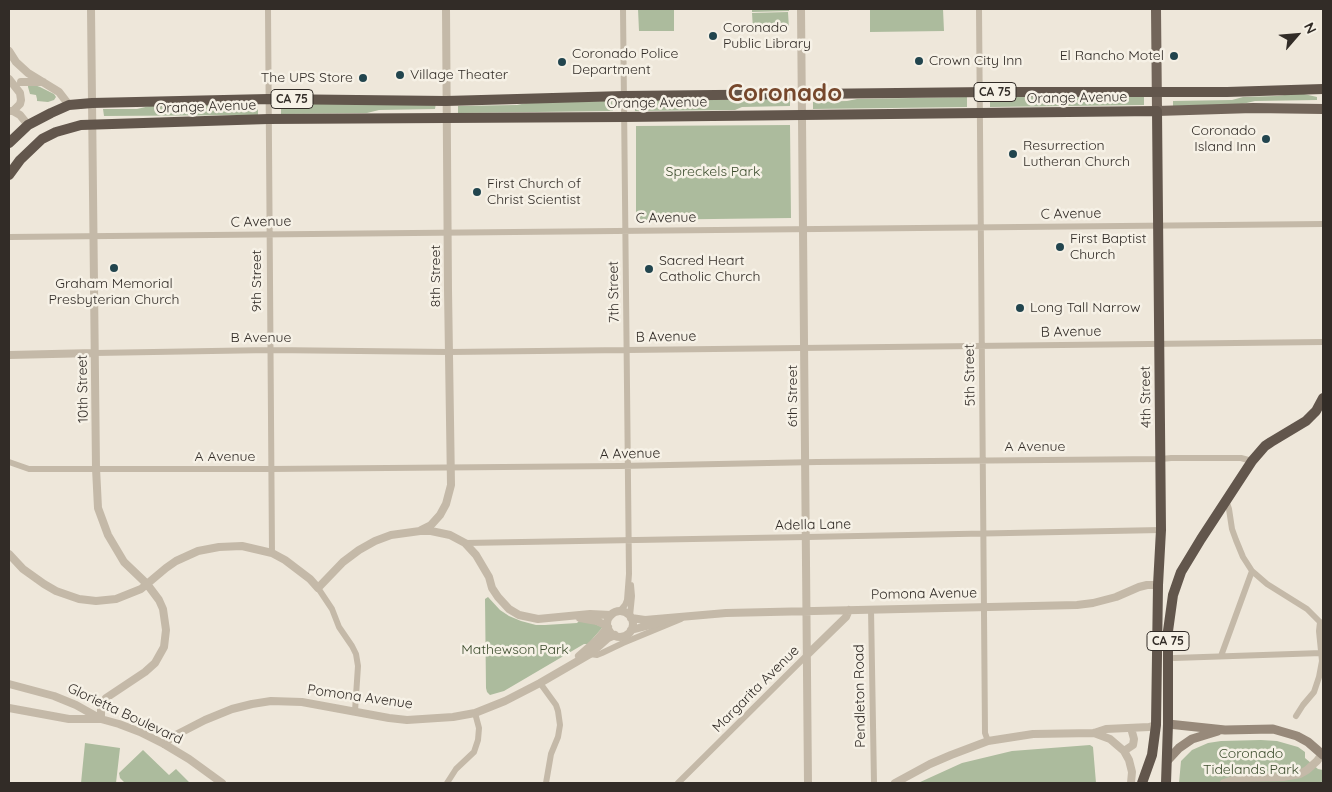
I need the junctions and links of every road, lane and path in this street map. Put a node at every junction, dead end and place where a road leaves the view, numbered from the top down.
1 (91, 9) edge
2 (268, 9) edge
3 (446, 9) edge
4 (623, 9) edge
5 (801, 9) edge
6 (978, 9) edge
7 (1156, 9) edge
8 (9, 51) edge
9 (28, 73) junction
10 (14, 82) edge
11 (43, 82) junction
12 (1323, 89) edge
13 (1157, 91) junction
14 (979, 92) junction
15 (802, 95) junction
16 (624, 96) junction
17 (268, 99) junction
18 (446, 101) junction
19 (92, 103) junction
20 (69, 106) junction
21 (1323, 108) edge
22 (11, 111) edge
23 (1157, 111) junction
24 (980, 113) junction
25 (802, 115) junction
26 (624, 117) junction
27 (446, 118) junction
28 (268, 119) junction
29 (92, 124) junction
30 (28, 125) junction
31 (9, 143) edge
32 (9, 175) edge
33 (1323, 224) edge
34 (1158, 226) junction
35 (981, 228) junction
36 (804, 230) junction
37 (626, 231) junction
38 (448, 233) junction
39 (269, 235) junction
40 (93, 236) junction
41 (9, 237) edge
42 (1323, 342) edge
43 (1159, 344) junction
44 (982, 346) junction
45 (805, 348) junction
46 (270, 350) junction
47 (627, 350) junction
48 (449, 352) junction
49 (95, 353) junction
50 (9, 356) edge
51 (1322, 403) edge
52 (1161, 459) junction
53 (1252, 460) junction
54 (983, 461) junction
55 (9, 462) edge
56 (806, 463) junction
57 (628, 466) junction
58 (96, 468) junction
59 (450, 468) junction
60 (271, 469) junction
61 (1226, 500) junction
62 (1161, 530) junction
63 (420, 531) junction
64 (984, 534) junction
65 (807, 537) junction
66 (629, 540) junction
67 (465, 543) junction
68 (272, 553) junction
69 (9, 554) edge
70 (1252, 571) junction
71 (629, 574) junction
72 (147, 584) junction
73 (1158, 586) junction
74 (318, 588) junction
75 (985, 607) junction
76 (871, 609) junction
77 (848, 610) junction
78 (620, 611) junction
79 (808, 611) junction
80 (611, 615) junction
81 (573, 616) junction
82 (688, 616) junction
83 (631, 617) junction
84 (1322, 623) edge
85 (608, 627) junction
86 (631, 630) junction
87 (615, 635) junction
88 (1322, 653) edge
89 (590, 654) junction
90 (808, 654) junction
91 (1221, 656) junction
92 (1174, 658) dead end
93 (571, 664) junction
94 (540, 683) junction
95 (9, 684) edge
96 (9, 708) edge
97 (354, 711) junction
98 (475, 713) junction
99 (1296, 716) dead end
100 (101, 719) junction
101 (1168, 724) junction
102 (1156, 725) junction
103 (1131, 728) junction
104 (1225, 730) junction
105 (1094, 733) junction
106 (988, 742) junction
107 (164, 744) junction
108 (1124, 751) junction
109 (1323, 754) edge
110 (1167, 761) junction
111 (222, 783) edge
112 (447, 783) edge
113 (546, 783) edge
114 (678, 783) edge
115 (808, 783) edge
116 (874, 783) edge
117 (895, 783) edge
118 (1131, 783) edge
119 (1142, 783) edge
120 (1166, 783) edge
121 (1224, 783) edge

1 - 19 street, 10th Street
2 - 17 street, 9th Street
3 - 18 street, 8th Street
4 - 16 street, 7th Street
5 - 15 street, 6th Street
6 - 14 street, 5th Street
7 - 13 main road, 4th Street
8 - 9 street
9 - 10 street
9 - 11 street
10 - 11 street
10 - 22 street
11 - 20 street
12 - 13 highway, Orange Avenue / CA 75
13 - 14 highway, Orange Avenue / CA 75
13 - 23 main road, 4th Street
14 - 15 highway, Orange Avenue / CA 75
14 - 24 street, 5th Street
15 - 16 highway, Orange Avenue / CA 75
15 - 25 street, 6th Street
16 - 18 highway, Orange Avenue / CA 75
16 - 26 street, 7th Street
17 - 18 highway, Orange Avenue / CA 75
17 - 19 highway, Orange Avenue / CA 75
17 - 28 street, 9th Street
18 - 27 street, 8th Street
19 - 20 highway, Orange Avenue / CA 75
19 - 29 street, 10th Street
20 - 30 highway, Orange Avenue / CA 75
21 - 23 main road, Orange Avenue
22 - 30 street
23 - 24 highway, Orange Avenue / CA 75
23 - 34 highway, 4th Street / CA 75
24 - 25 highway, Orange Avenue / CA 75
24 - 35 street, 5th Street
25 - 26 highway, Orange Avenue / CA 75
25 - 36 street, 6th Street
26 - 27 highway, Orange Avenue / CA 75
26 - 37 street, 7th Street
27 - 28 highway, Orange Avenue / CA 75
27 - 38 street, 8th Street
28 - 29 highway, Orange Avenue / CA 75
28 - 39 street, 9th Street
29 - 32 highway, Orange Avenue / CA 75
29 - 40 street, 10th Street
30 - 31 highway, Orange Avenue / CA 75
33 - 34 street, C Avenue
34 - 35 street, C Avenue
34 - 43 highway, 4th Street / CA 75
35 - 36 street, C Avenue
35 - 44 street, 5th Street
36 - 37 street, C Avenue
36 - 45 street, 6th Street
37 - 38 street, C Avenue
37 - 47 street, 7th Street
38 - 39 street, C Avenue
38 - 48 street, 8th Street
39 - 40 street, C Avenue
39 - 46 street, 9th Street
40 - 41 street, C Avenue
40 - 49 street, 10th Street
42 - 43 street, B Avenue
43 - 44 street, B Avenue
43 - 52 highway, 4th Street / CA 75
44 - 45 street, B Avenue
44 - 54 street, 5th Street
45 - 47 street, B Avenue
45 - 56 street, 6th Street
46 - 48 street, B Avenue
46 - 49 street, B Avenue
46 - 60 street, 9th Street
47 - 48 street, B Avenue
47 - 57 street, 7th Street
48 - 59 street, 8th Street
49 - 50 street, B Avenue
49 - 58 street, 10th Street
51 - 53 highway, CA 75
52 - 53 street, A Avenue
52 - 54 street, A Avenue
52 - 62 highway, 4th Street / CA 75
53 - 61 highway, CA 75
54 - 56 street, A Avenue
54 - 64 street, 5th Street
55 - 58 street, A Avenue
56 - 57 street, A Avenue
56 - 65 street, 6th Street
57 - 59 street, A Avenue
57 - 66 street, 7th Street
58 - 60 street, A Avenue
58 - 72 street, 10th Street
59 - 60 street, A Avenue
59 - 63 street, 8th Street
60 - 68 street, 9th Street
61 - 70 street
61 - 101 highway, CA 75
62 - 64 street, Adella Lane
62 - 73 highway, 4th Street / CA 75
63 - 67 street
63 - 74 street
64 - 65 street, Adella Lane
64 - 75 street, 5th Street
65 - 66 street, Adella Lane
65 - 79 street, 6th Street
66 - 67 street, Adella Lane
66 - 71 street, 7th Street
67 - 81 street
68 - 72 street
68 - 74 street
69 - 72 street
70 - 84 street
70 - 91 street
71 - 78 street, 7th Street
71 - 83 street, 7th Street
72 - 100 street, 10th Street
73 - 75 street, Pomona Avenue
73 - 102 highway, 4th Street / CA 75
74 - 97 street
75 - 76 street, Pomona Avenue
75 - 106 street, 5th Street
76 - 77 street, Pomona Avenue
76 - 116 street, Pendleton Road
77 - 79 street, Pomona Avenue
77 - 90 street, Margarita Avenue
78 - 80 street
78 - 83 street, Pomona Avenue
79 - 82 street, Pomona Avenue
79 - 90 street, 6th Street
80 - 81 street
80 - 85 street
81 - 85 street
82 - 83 street, Pomona Avenue
82 - 86 street
82 - 89 street, Pomona Avenue
83 - 86 street
84 - 88 street
85 - 87 street
85 - 93 street
86 - 87 street
87 - 89 street
88 - 91 street
88 - 99 street
89 - 93 street, Pomona Avenue
90 - 114 street, Margarita Avenue
90 - 115 street, 6th Street
91 - 92 street
93 - 94 street, Pomona Avenue
94 - 98 street, Pomona Avenue
94 - 113 street
95 - 100 street, Glorietta Boulevard
96 - 100 street
97 - 98 street, Pomona Avenue
97 - 107 street, Pomona Avenue
98 - 112 street
100 - 107 street, Glorietta Boulevard
101 - 104 main road
101 - 110 highway, CA 75
102 - 103 street
102 - 119 highway, 4th Street / CA 75
103 - 105 street
103 - 108 street
104 - 109 main road
104 - 110 main road
105 - 106 street
105 - 108 street
106 - 117 street
107 - 111 street, Glorietta Boulevard
108 - 118 street
109 - 121 street
110 - 120 highway, CA 75

